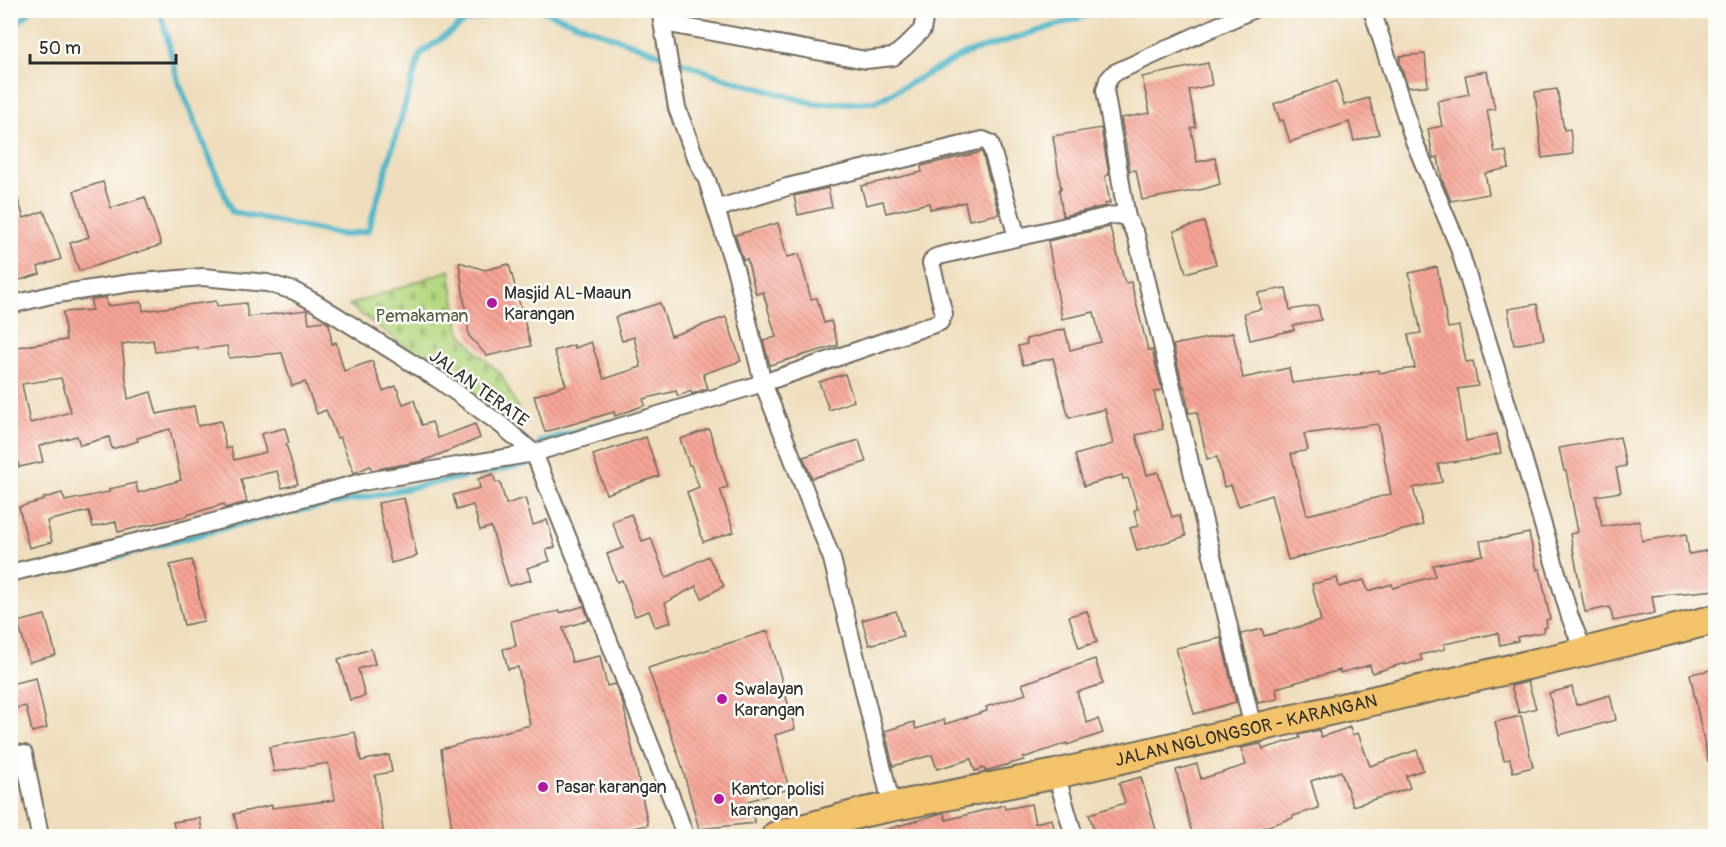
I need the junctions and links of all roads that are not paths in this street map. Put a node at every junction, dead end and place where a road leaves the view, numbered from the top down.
1 (926, 10) edge
2 (1252, 10) edge
3 (1372, 10) edge
4 (662, 22) edge
5 (716, 209) junction
6 (1127, 218) junction
7 (1017, 237) junction
8 (10, 305) edge
9 (763, 383) junction
10 (534, 453) junction
11 (10, 573) edge
12 (1716, 620) edge
13 (1584, 652) junction
14 (1253, 728) junction
15 (10, 753) edge
16 (1056, 774) junction
17 (892, 807) junction
18 (40, 837) edge
19 (685, 837) edge
20 (776, 837) edge
21 (1074, 837) edge

1 - 4 street
2 - 6 street
3 - 13 street
4 - 5 street
5 - 7 street
5 - 9 street
6 - 7 street
6 - 14 street
7 - 9 street
8 - 10 street, JALAN TERATE
9 - 10 street
9 - 17 street
10 - 11 street
10 - 19 street, JALAN TERATE
12 - 13 highway, JALAN NGLONGSOR - KARANGAN
13 - 14 highway, JALAN NGLONGSOR - KARANGAN
14 - 16 highway, JALAN NGLONGSOR - KARANGAN
15 - 18 street
16 - 17 highway, JALAN NGLONGSOR - KARANGAN
16 - 21 street
17 - 20 highway, JALAN NGLONGSOR - KARANGAN

